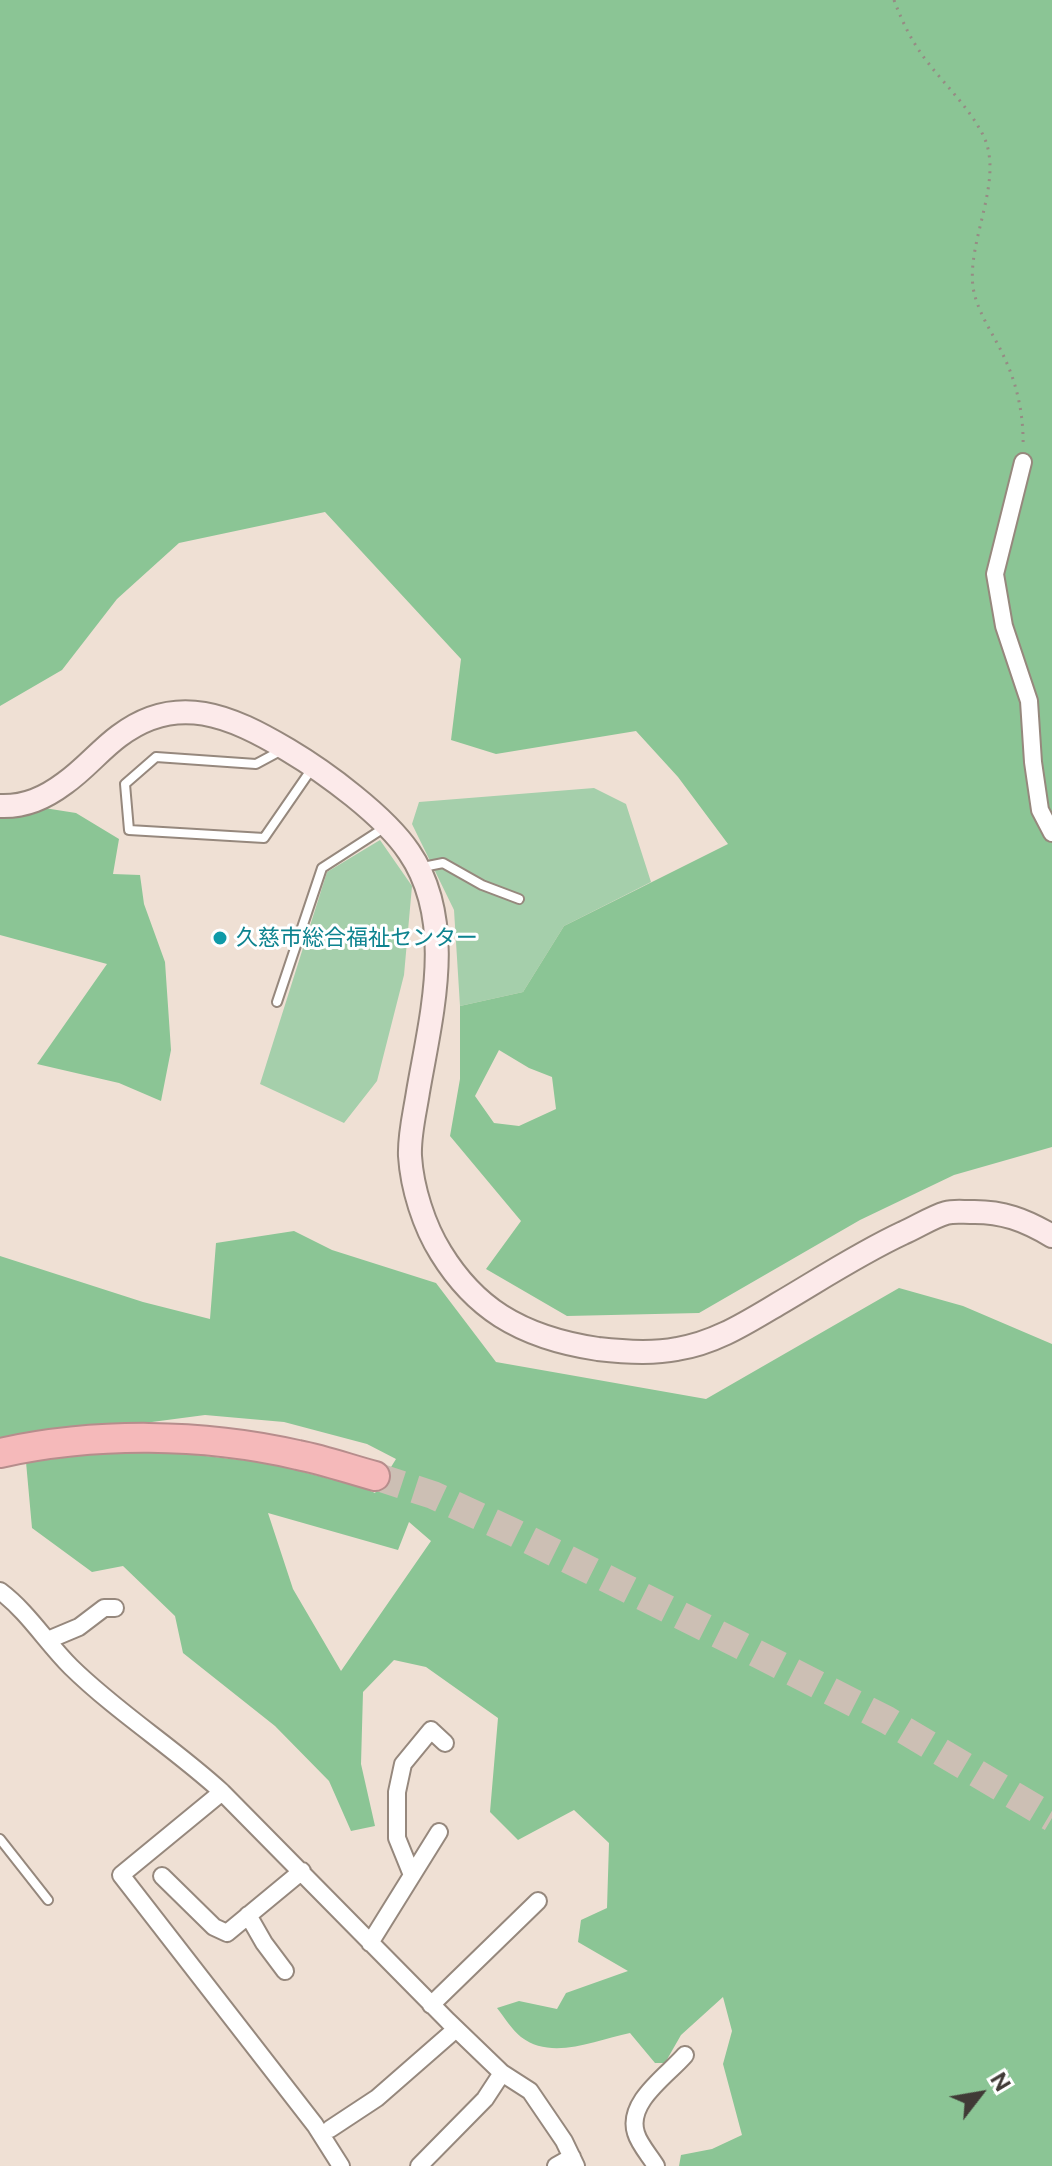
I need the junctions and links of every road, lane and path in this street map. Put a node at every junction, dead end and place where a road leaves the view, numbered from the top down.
1 (894, 0) edge
2 (1023, 462) joint
3 (285, 748) junction
4 (314, 767) junction
5 (0, 806) edge
6 (388, 826) junction
7 (1052, 833) edge
8 (417, 868) junction
9 (519, 899) dead end
10 (277, 1002) dead end
11 (1052, 1236) edge
12 (41, 1444) junction
13 (0, 1453) edge
14 (0, 1459) edge
15 (375, 1476) tunnel mouth
16 (0, 1591) edge
17 (115, 1608) dead end
18 (48, 1640) junction
19 (445, 1743) dead end
20 (222, 1792) junction
21 (439, 1832) dead end
22 (0, 1839) edge
23 (302, 1871) junction
24 (412, 1875) junction
25 (162, 1876) dead end
26 (48, 1900) dead end
27 (538, 1901) dead end
28 (248, 1915) junction
29 (370, 1943) junction
30 (285, 1971) dead end
31 (431, 2005) junction
32 (456, 2029) junction
33 (685, 2055) dead end
34 (502, 2073) junction
35 (330, 2129) dead end
36 (574, 2161) edge
37 (341, 2166) edge
38 (419, 2166) edge
39 (556, 2166) edge
40 (656, 2166) edge

1 - 2 path
2 - 7 street
3 - 4 street
3 - 4 lane
3 - 5 street
4 - 6 street
6 - 8 street
6 - 10 lane
8 - 9 lane
8 - 11 street
12 - 13 highway
12 - 14 lane
12 - 15 highway
16 - 18 street
17 - 18 street
18 - 20 street
19 - 24 street
20 - 23 street
20 - 37 street
21 - 24 street
22 - 26 lane
23 - 28 street
23 - 29 street
24 - 29 street
25 - 28 street
27 - 31 street
28 - 30 street
29 - 31 street
31 - 32 street
32 - 34 street
32 - 35 street
33 - 40 street
34 - 36 street
34 - 38 street
36 - 39 street

